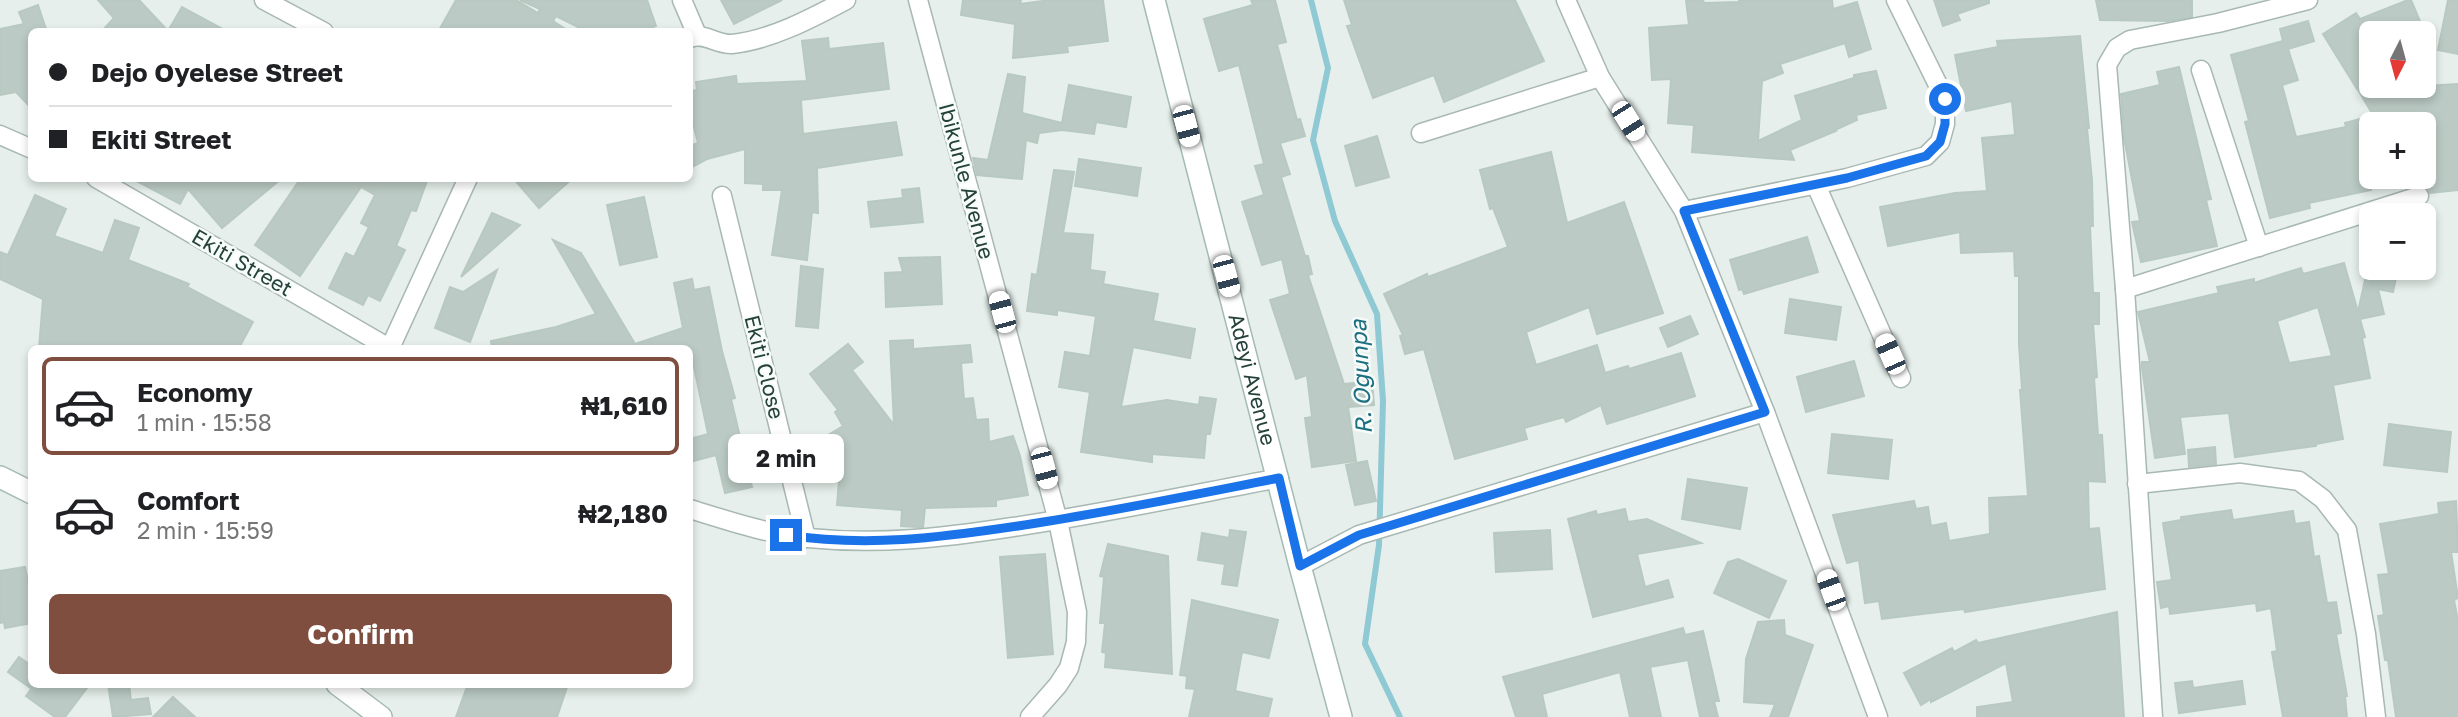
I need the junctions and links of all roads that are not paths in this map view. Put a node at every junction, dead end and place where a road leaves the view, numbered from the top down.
1 (264, 0) edge
2 (682, 0) edge
3 (846, 0) edge
4 (918, 0) edge
5 (1154, 0) edge
6 (1566, 0) edge
7 (1896, 0) edge
8 (2308, 0) edge
9 (316, 28) edge
10 (690, 28) edge
11 (693, 37) edge
12 (2201, 69) dead end
13 (1600, 77) junction
14 (1421, 133) dead end
15 (0, 135) edge
16 (28, 147) edge
17 (103, 182) edge
18 (466, 182) edge
19 (1816, 185) junction
20 (722, 196) dead end
21 (2419, 196) dead end
22 (1684, 211) junction
23 (2259, 247) junction
24 (2125, 289) junction
25 (385, 345) edge
26 (391, 345) edge
27 (1901, 378) dead end
28 (1765, 412) junction
29 (0, 477) edge
30 (1279, 478) junction
31 (2137, 484) junction
32 (28, 491) edge
33 (693, 510) edge
34 (1058, 521) junction
35 (806, 538) junction
36 (1300, 566) junction
37 (342, 688) edge
38 (381, 717) edge
39 (1030, 717) edge
40 (1341, 717) edge
41 (1878, 717) edge
42 (2153, 717) edge
43 (2376, 717) edge

1 - 9 street
2 - 10 street
3 - 11 street
4 - 34 street, Ibikunle Avenue
5 - 30 street, Adeyi Avenue
6 - 13 street
7 - 19 street
8 - 24 street
12 - 23 street
13 - 14 street
13 - 22 street
15 - 16 street
17 - 25 street, Ekiti Street
18 - 26 street
19 - 22 street
19 - 27 street
20 - 35 street, Ekiti Close
21 - 23 street
22 - 28 street
23 - 24 street
24 - 31 street
28 - 36 street
28 - 41 street
29 - 32 street
30 - 34 street
30 - 36 street, Adeyi Avenue
31 - 42 street
31 - 43 street
33 - 35 street
34 - 35 street
34 - 39 street, Ibikunle Avenue
36 - 40 street, Adeyi Avenue
37 - 38 street

